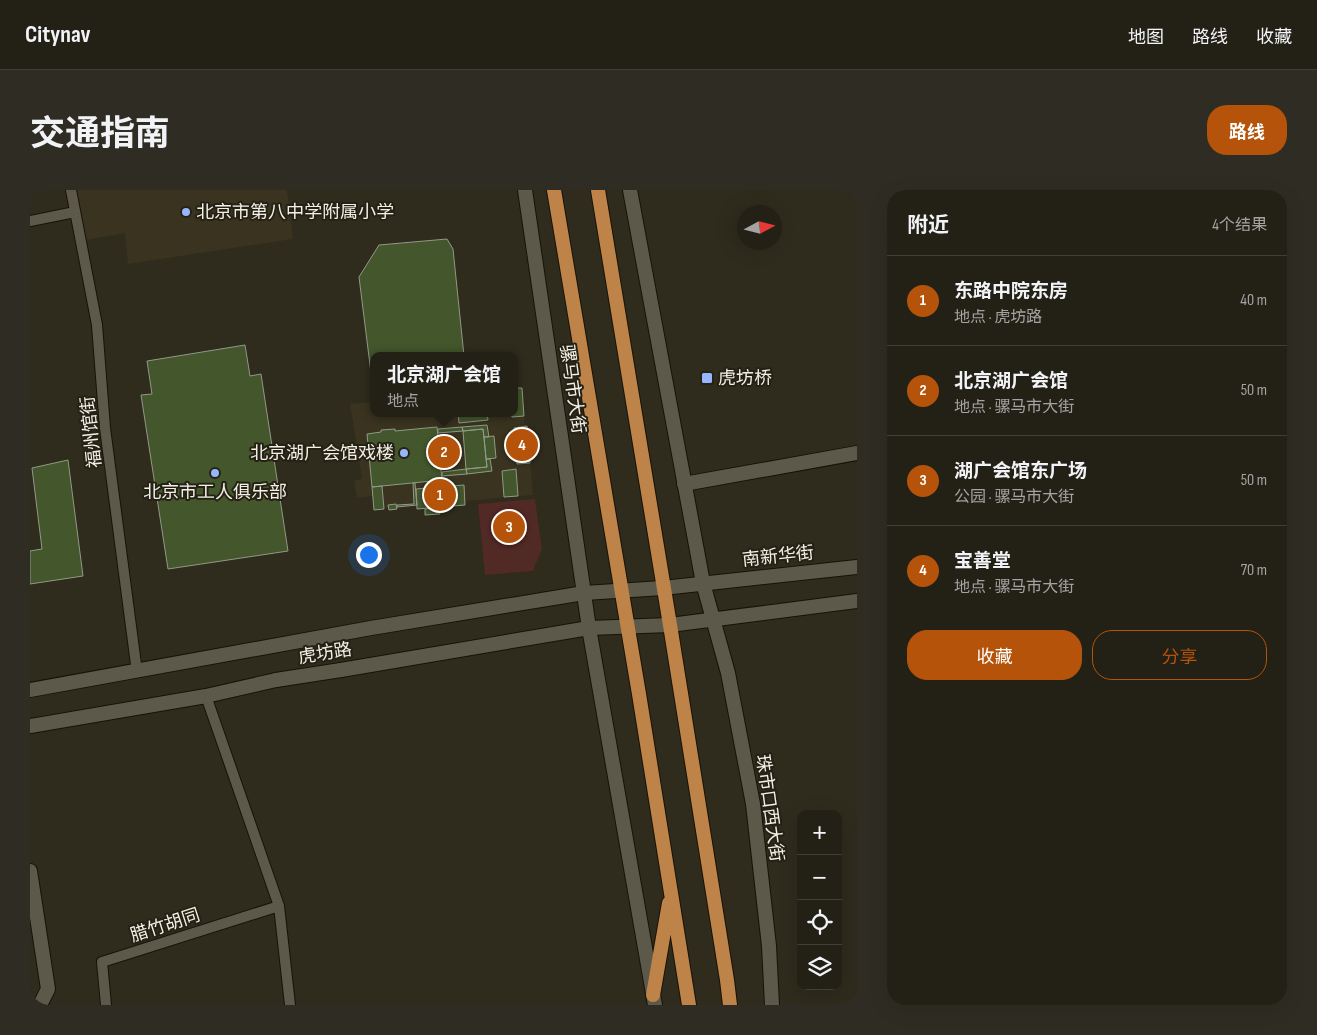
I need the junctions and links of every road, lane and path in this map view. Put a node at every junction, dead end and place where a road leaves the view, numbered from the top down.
1 (71, 190) edge
2 (525, 190) edge
3 (546, 190) edge
4 (554, 190) edge
5 (630, 190) edge
6 (600, 193) edge
7 (75, 212) junction
8 (557, 214) junction
9 (30, 220) edge
10 (857, 453) edge
11 (684, 484) junction
12 (857, 567) edge
13 (703, 583) junction
14 (663, 588) junction
15 (622, 590) junction
16 (584, 593) junction
17 (857, 601) edge
18 (712, 619) junction
19 (670, 625) junction
20 (628, 626) junction
21 (589, 628) junction
22 (137, 672) junction
23 (30, 690) edge
24 (206, 696) junction
25 (30, 726) edge
26 (30, 871) edge
27 (671, 890) junction
28 (280, 906) junction
29 (654, 1000) edge
30 (40, 1005) edge
31 (106, 1005) edge
32 (290, 1005) edge
33 (689, 1005) edge
34 (730, 1005) edge
35 (772, 1005) edge

1 - 7 lane, 福州馆街
2 - 16 street, 骡马市大街
3 - 8 main road
4 - 8 main road, 骡马市大街
5 - 11 street
6 - 14 main road
7 - 9 lane
7 - 22 lane, 福州馆街
8 - 15 main road, 骡马市大街
10 - 11 street
11 - 13 street
12 - 13 street, 南新华街
13 - 14 street, 南新华街
13 - 18 street, 珠市口西大街
14 - 15 street, 虎坊路
14 - 19 main road
15 - 16 street, 虎坊路
15 - 20 main road, 骡马市大街
16 - 21 street, 骡马市大街
16 - 22 street, 虎坊路
17 - 18 street
18 - 19 street, 虎坊路
18 - 35 street, 珠市口西大街
19 - 20 street, 虎坊路
19 - 34 main road
20 - 21 street, 虎坊路
20 - 27 main road
21 - 24 street, 虎坊路
21 - 29 street
22 - 23 street, 虎坊路
24 - 25 street, 虎坊路
24 - 28 lane
26 - 30 street
27 - 29 main road
27 - 33 main road
28 - 31 lane, 腊竹胡同
28 - 32 lane

